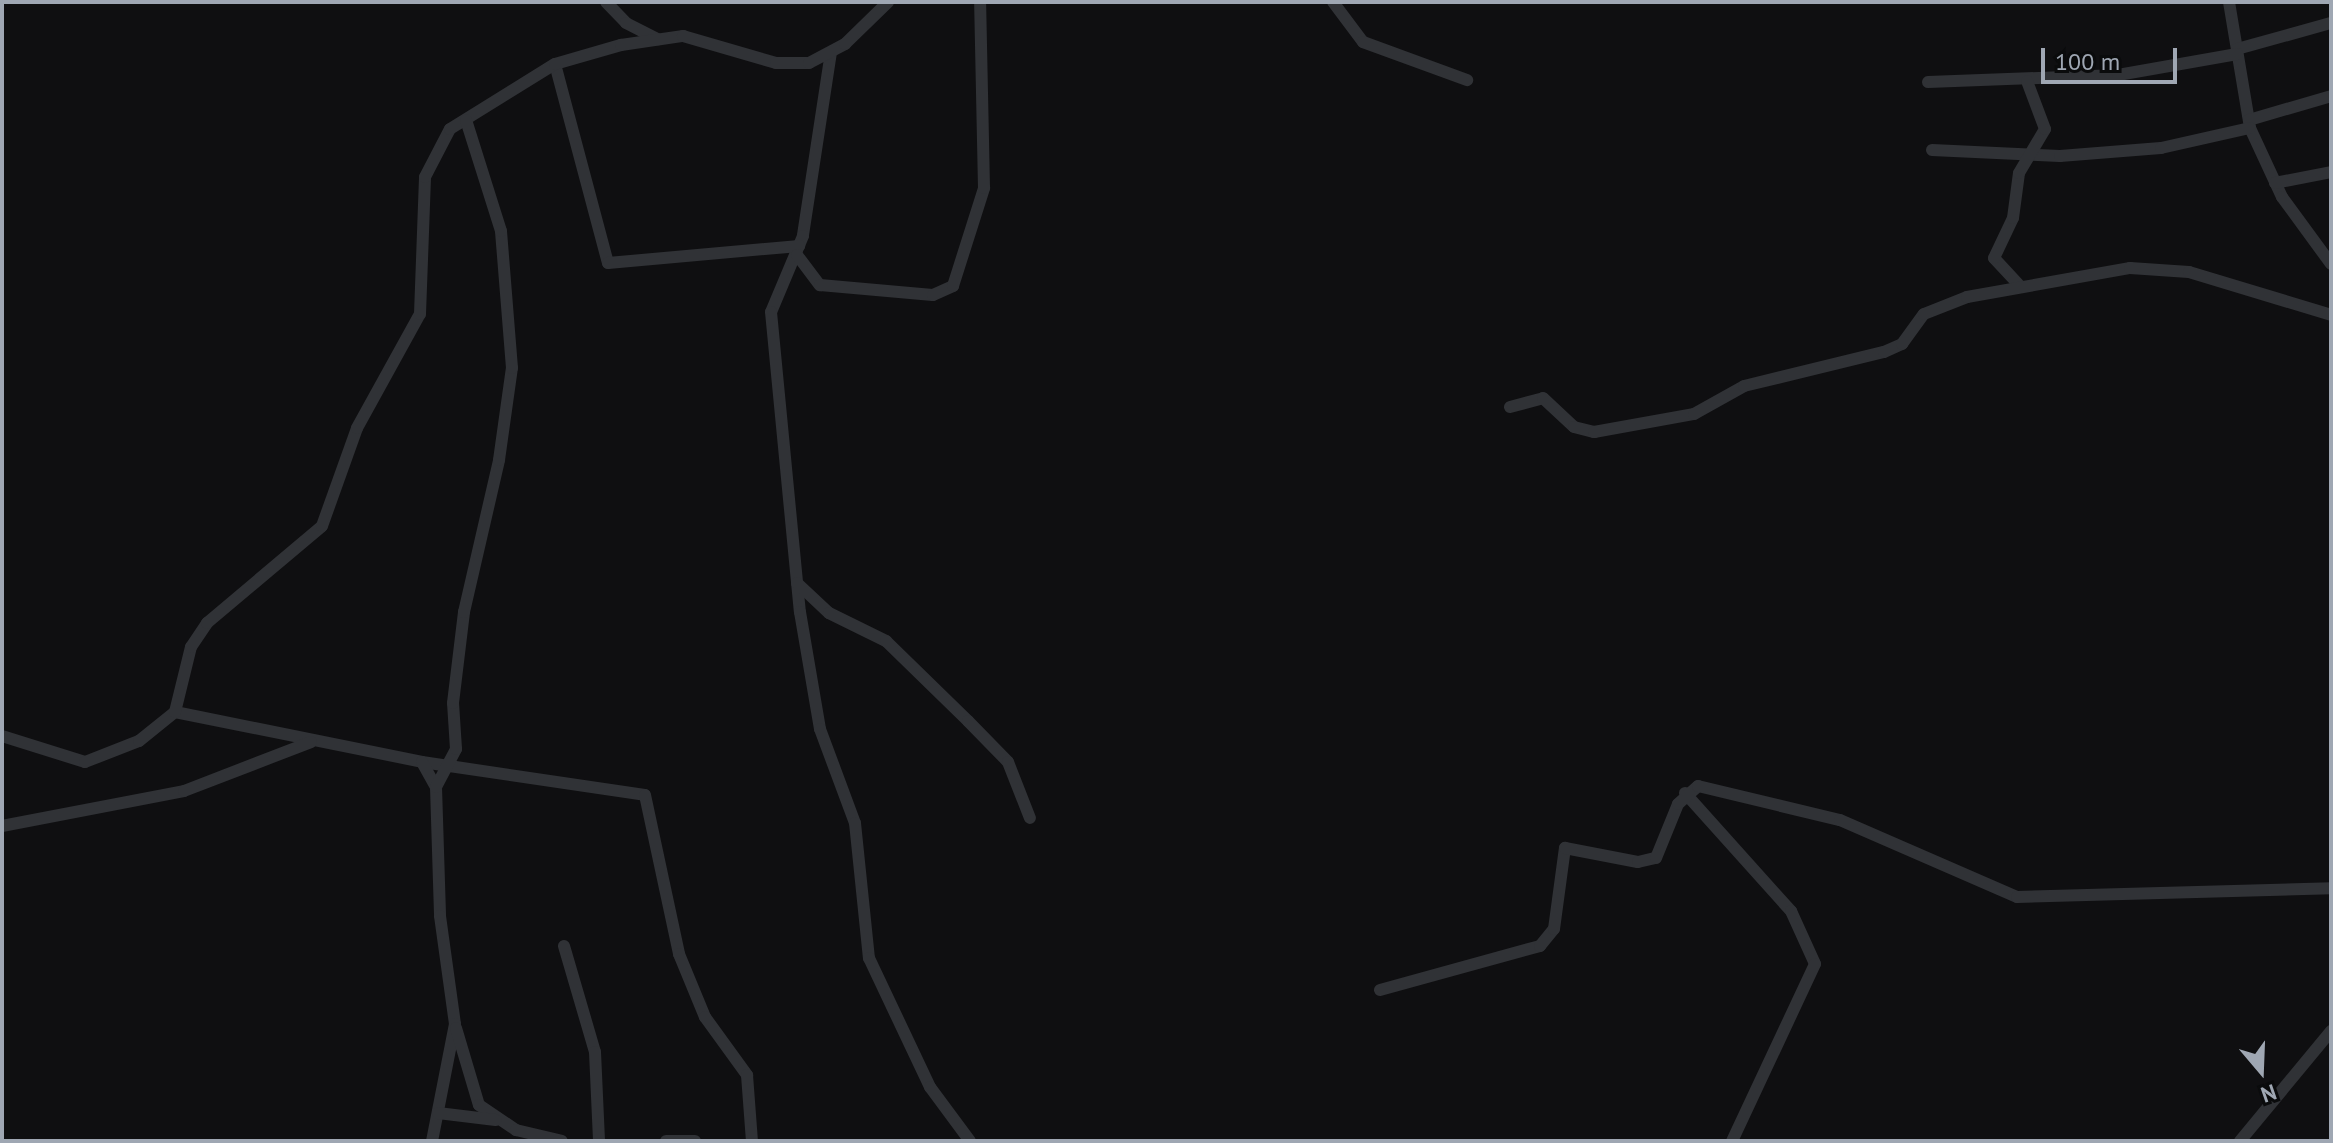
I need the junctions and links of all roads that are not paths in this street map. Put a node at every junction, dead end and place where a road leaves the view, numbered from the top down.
1 (606, 2) edge
2 (888, 2) edge
3 (980, 2) edge
4 (1333, 2) edge
5 (2229, 2) edge
6 (2331, 23) edge
7 (658, 39) junction
8 (2237, 51) junction
9 (831, 52) junction
10 (555, 64) junction
11 (1467, 80) dead end
12 (2027, 81) junction
13 (1928, 82) dead end
14 (2331, 96) edge
15 (466, 120) junction
16 (2249, 124) junction
17 (1932, 150) dead end
18 (2027, 154) junction
19 (2331, 172) edge
20 (2275, 183) junction
21 (798, 251) junction
22 (2331, 264) edge
23 (2020, 286) junction
24 (2331, 315) edge
25 (1510, 407) dead end
26 (797, 583) junction
27 (175, 712) junction
28 (2, 736) edge
29 (314, 741) junction
30 (452, 761) junction
31 (422, 762) junction
32 (436, 787) junction
33 (1685, 793) junction
34 (1030, 818) dead end
35 (2, 826) edge
36 (2331, 888) edge
37 (564, 946) dead end
38 (1380, 990) dead end
39 (455, 1024) junction
40 (2331, 1031) edge
41 (438, 1113) junction
42 (496, 1120) junction
43 (673, 1140) edge
44 (432, 1141) edge
45 (562, 1141) edge
46 (599, 1141) edge
47 (695, 1141) edge
48 (752, 1141) edge
49 (970, 1141) edge
50 (1732, 1141) edge
51 (2240, 1141) edge

1 - 7 street
2 - 9 street
3 - 21 street
4 - 11 street
5 - 8 street
6 - 8 street
7 - 9 street
7 - 10 street
8 - 12 street
8 - 16 street
9 - 21 street
10 - 15 street
10 - 21 street
12 - 13 street
12 - 18 street
14 - 16 street
15 - 27 street
15 - 30 street
16 - 18 street
16 - 20 street
17 - 18 street
18 - 23 street
19 - 20 street
20 - 22 street
21 - 26 street
23 - 24 street
23 - 25 street
26 - 34 street
26 - 49 street
27 - 28 street
27 - 29 street
29 - 31 street
29 - 35 street
30 - 31 street
30 - 32 street
30 - 48 street
31 - 32 street
32 - 39 street
33 - 36 street
33 - 38 street
33 - 50 street
37 - 46 street
39 - 41 street
39 - 42 street
40 - 51 street
41 - 42 street
41 - 44 street
42 - 45 street
43 - 47 street

